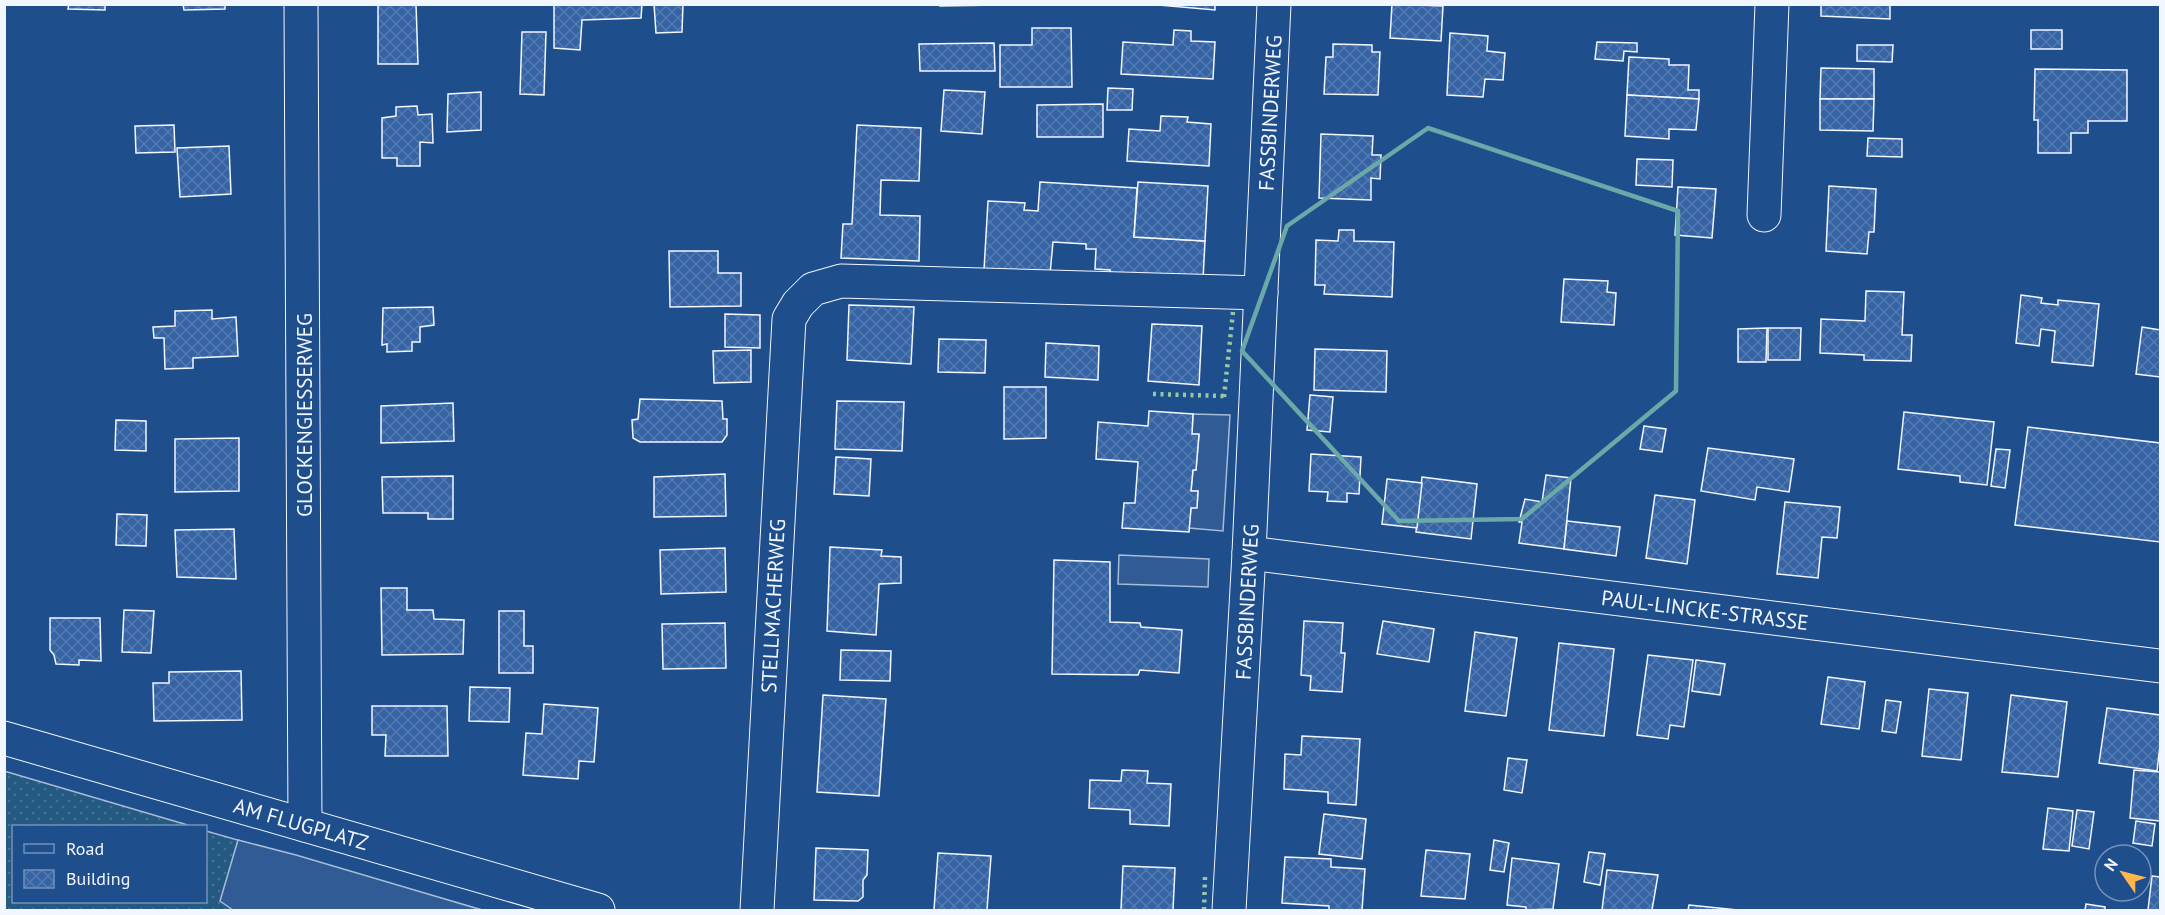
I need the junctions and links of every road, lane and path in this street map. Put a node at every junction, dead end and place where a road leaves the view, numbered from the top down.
1 (301, 4) edge
2 (1274, 4) edge
3 (1772, 4) edge
4 (1764, 215) dead end
5 (1261, 293) junction
6 (1249, 553) junction
7 (2160, 666) edge
8 (4, 738) edge
9 (305, 825) junction
10 (598, 910) edge
11 (757, 910) edge
12 (1229, 910) edge

1 - 9 street, GLOCKENGIESSERWEG
2 - 5 street, FASSBINDERWEG
3 - 4 street
5 - 6 street, FASSBINDERWEG
5 - 11 street, STELLMACHERWEG
6 - 7 street, PAUL-LINCKE-STRASSE
6 - 12 street, FASSBINDERWEG
8 - 9 street, AM FLUGPLATZ
9 - 10 street, AM FLUGPLATZ

